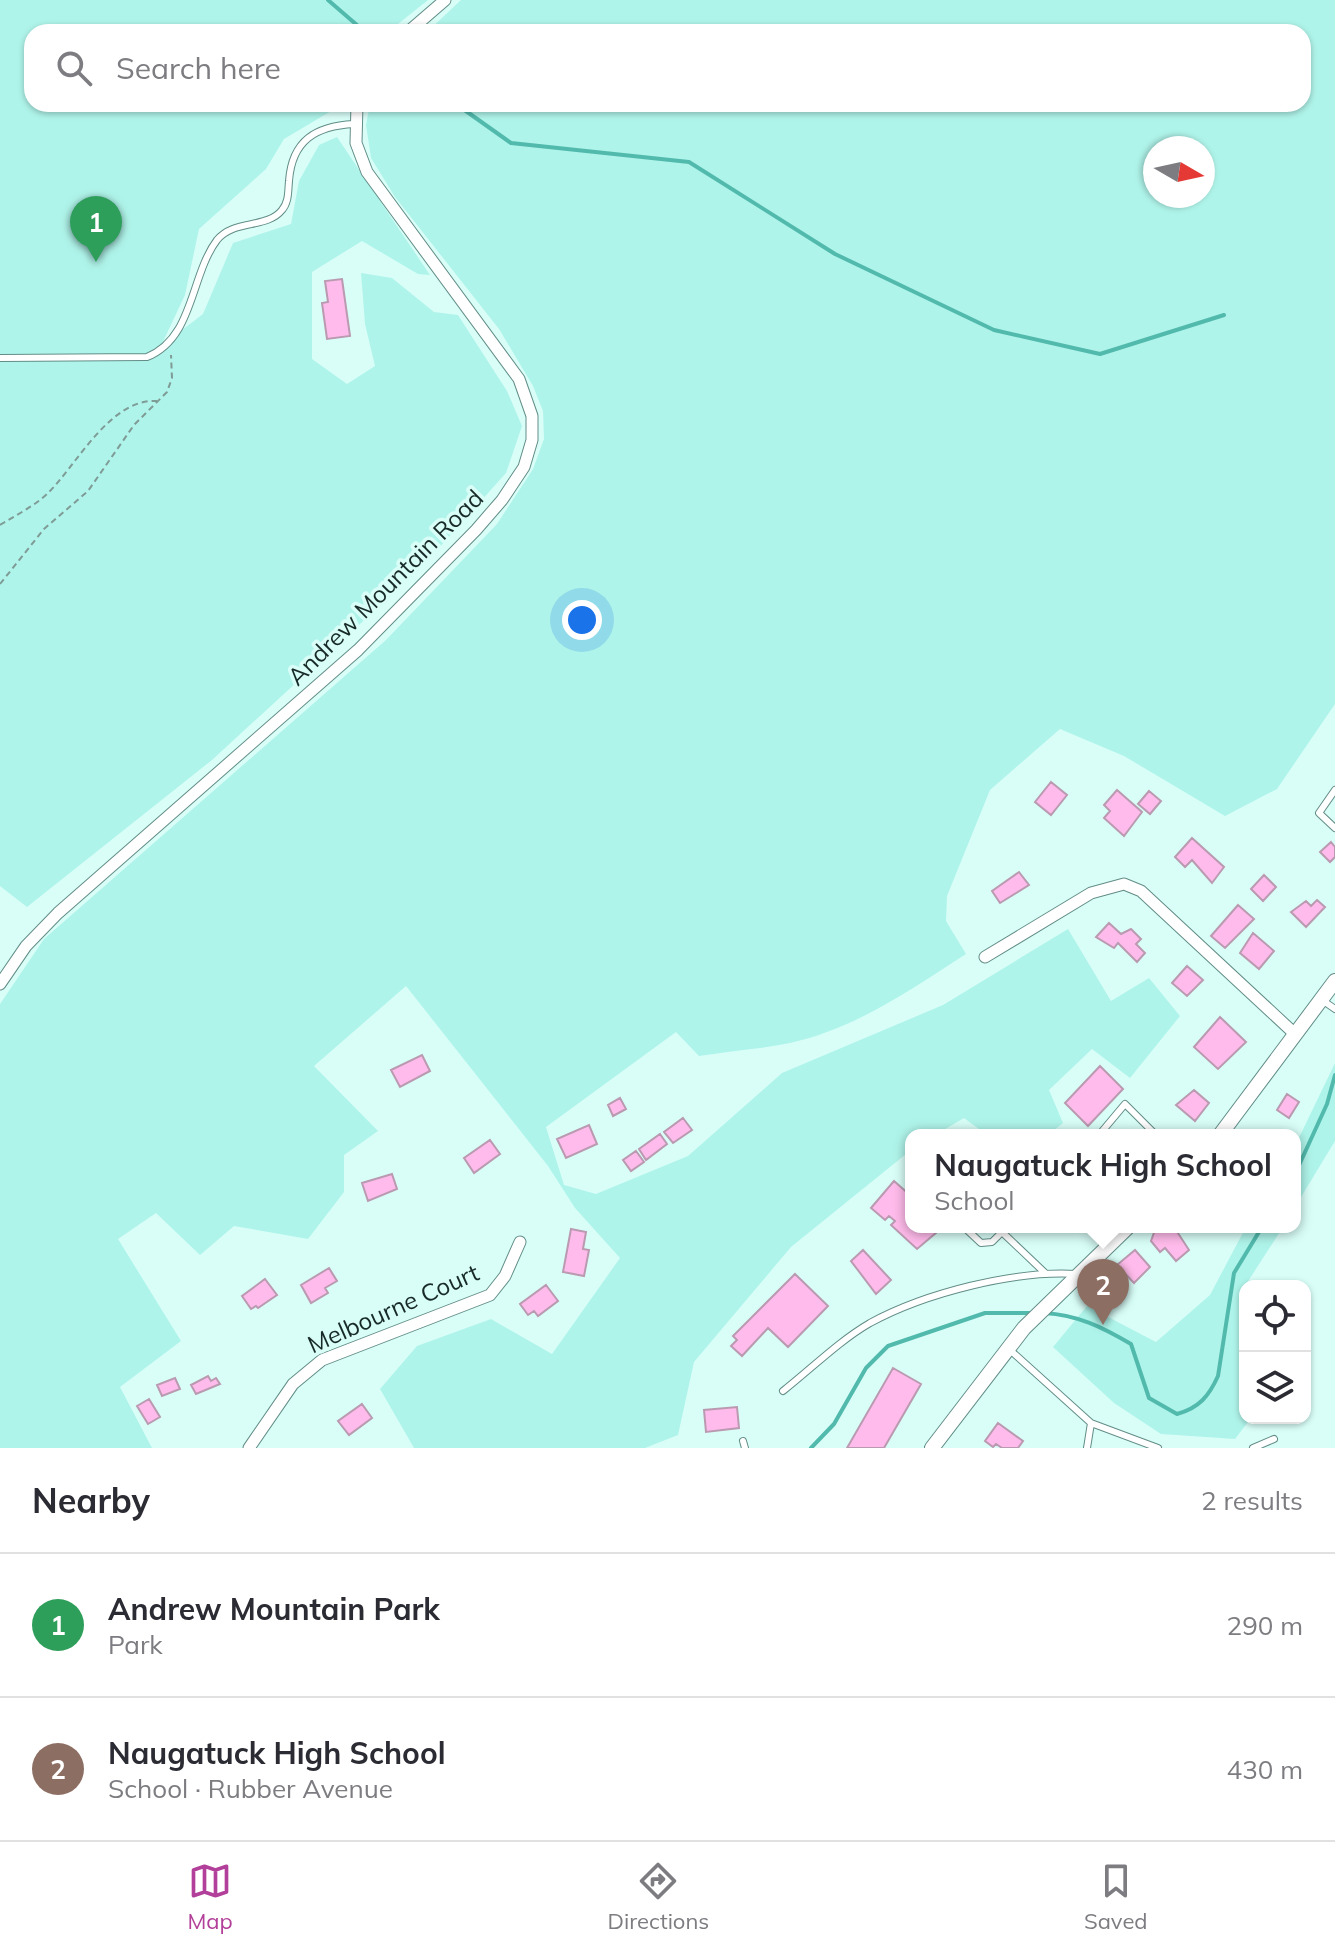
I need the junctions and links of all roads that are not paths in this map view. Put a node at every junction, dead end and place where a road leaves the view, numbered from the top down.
1 (445, 0) edge
2 (417, 24) edge
3 (356, 112) edge
4 (354, 124) junction
5 (0, 358) edge
6 (1335, 790) edge
7 (1335, 828) edge
8 (985, 957) dead end
9 (1335, 981) edge
10 (0, 984) edge
11 (1322, 1000) junction
12 (1335, 1009) edge
13 (1296, 1035) junction
14 (1104, 1129) edge
15 (1150, 1129) edge
16 (1225, 1129) edge
17 (970, 1233) edge
18 (1002, 1233) edge
19 (1008, 1233) edge
20 (1122, 1233) edge
21 (520, 1242) dead end
22 (1044, 1272) junction
23 (1081, 1274) junction
24 (1008, 1348) junction
25 (783, 1391) dead end
26 (1091, 1423) junction
27 (1274, 1439) dead end
28 (249, 1448) edge
29 (932, 1448) edge
30 (1087, 1448) edge
31 (1158, 1448) edge
32 (1253, 1448) edge

1 - 2 street
3 - 4 street, Andrew Mountain Road
4 - 5 lane
4 - 10 street, Andrew Mountain Road
6 - 7 lane
8 - 13 street
9 - 11 street
11 - 12 lane
11 - 13 street
13 - 16 street
14 - 15 lane
17 - 18 lane
19 - 22 lane
20 - 23 street
21 - 28 street, Melbourne Court
22 - 23 lane
22 - 25 lane
23 - 24 street
24 - 26 lane
24 - 29 street
26 - 30 lane
26 - 31 lane
27 - 32 lane

